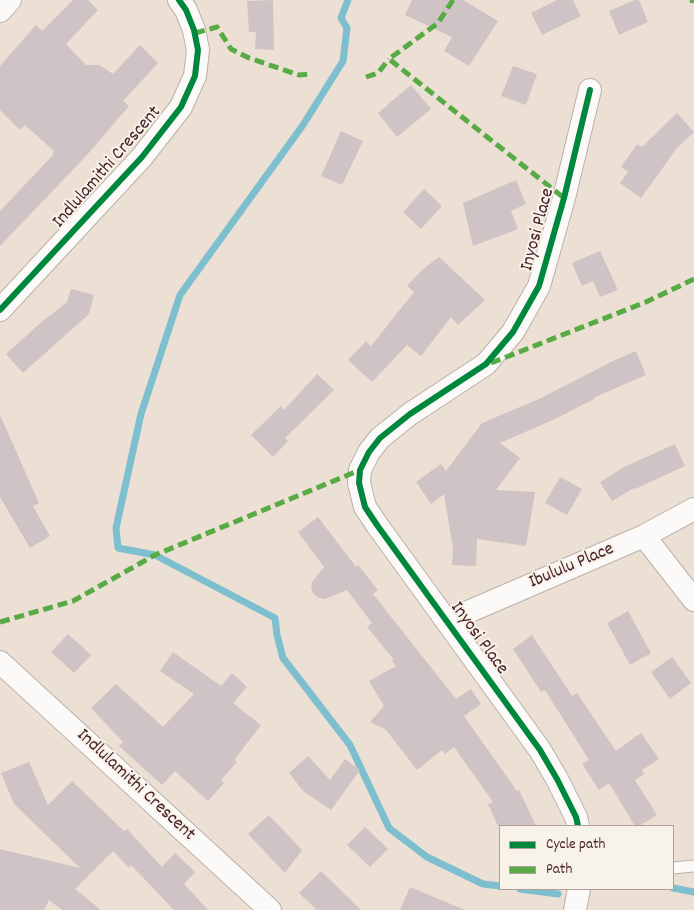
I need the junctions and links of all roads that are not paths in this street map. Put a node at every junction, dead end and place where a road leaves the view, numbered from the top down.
1 (10, 0) edge
2 (179, 0) edge
3 (0, 11) edge
4 (590, 90) dead end
5 (0, 310) edge
6 (694, 509) edge
7 (644, 536) junction
8 (694, 600) edge
9 (447, 621) junction
10 (0, 662) edge
11 (578, 825) edge
12 (694, 866) edge
13 (674, 868) edge
14 (579, 890) edge
15 (270, 910) edge
16 (574, 910) edge

1 - 3 street
2 - 5 street, Indlulamithi Crescent
4 - 9 street, Inyosi Place
6 - 7 street, Ibululu Place
7 - 8 street
7 - 9 street, Ibululu Place
9 - 11 street, Inyosi Place
10 - 15 street, Indlulamithi Crescent
12 - 13 lane
14 - 16 street

